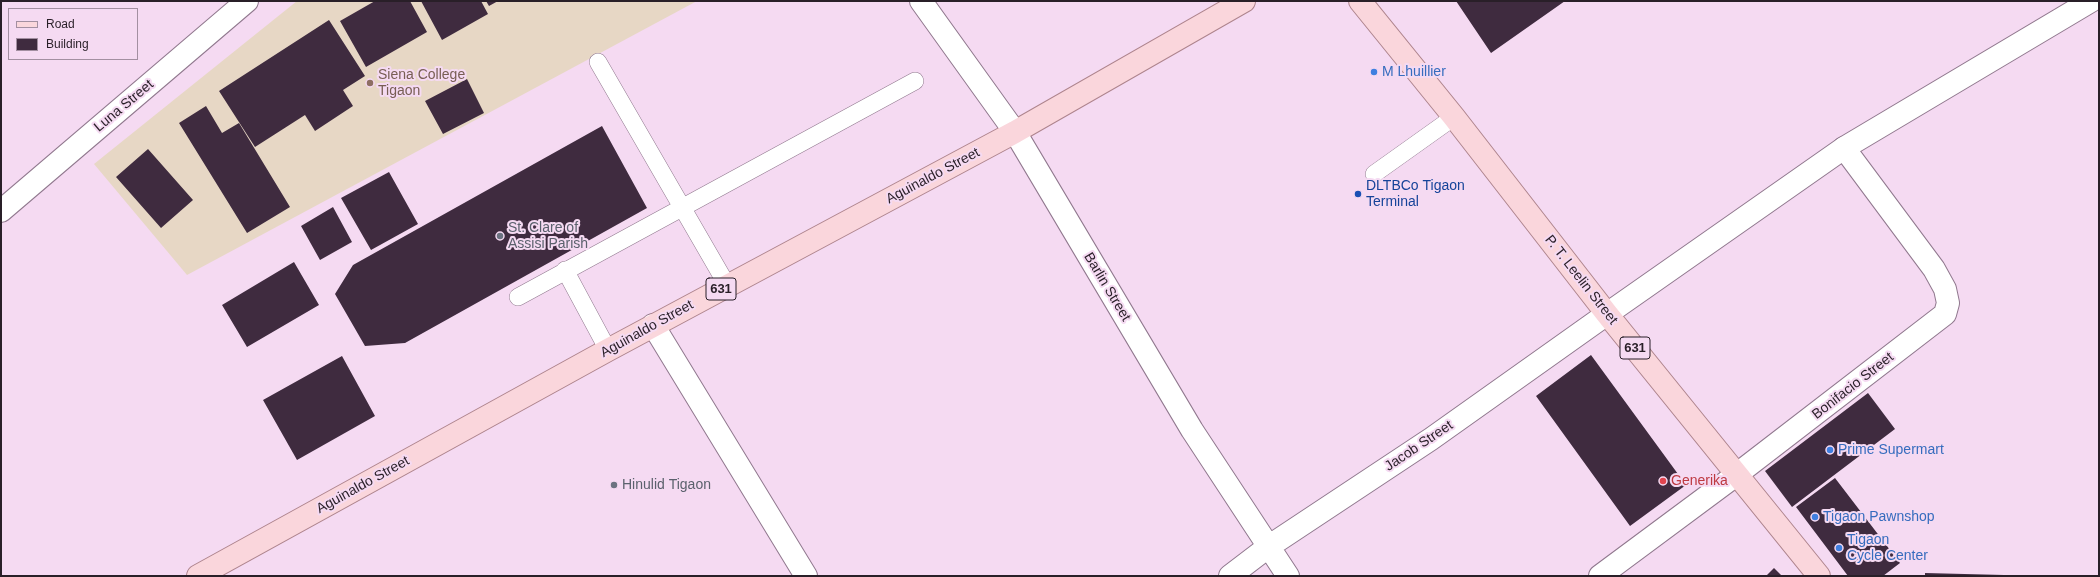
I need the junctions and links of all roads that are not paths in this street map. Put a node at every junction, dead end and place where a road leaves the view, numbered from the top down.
1 (247, 1) edge
2 (1244, 1) edge
3 (1360, 1) edge
4 (2091, 1) edge
5 (923, 2) edge
6 (598, 62) dead end
7 (915, 81) dead end
8 (1454, 117) junction
9 (1015, 132) junction
10 (1844, 148) junction
11 (1374, 174) dead end
12 (682, 207) junction
13 (1, 211) edge
14 (565, 270) junction
15 (728, 285) junction
16 (518, 297) dead end
17 (1607, 314) junction
18 (653, 326) junction
19 (608, 350) junction
20 (1736, 476) junction
21 (1268, 547) junction
22 (198, 576) edge
23 (806, 576) edge
24 (1230, 576) edge
25 (1288, 576) edge
26 (1600, 576) edge
27 (1819, 576) edge

1 - 13 street, Luna Street
2 - 9 main road, Aguinaldo Street / 631
3 - 8 main road, P. T. Leelin Street / 631
4 - 10 street, Jacob Street
5 - 9 street, Barlin Street
6 - 12 lane
7 - 12 lane
8 - 11 lane
8 - 17 main road, P. T. Leelin Street / 631
9 - 15 main road, Aguinaldo Street / 631
9 - 21 street, Barlin Street
10 - 17 street, Jacob Street
10 - 20 street, Bonifacio Street
12 - 14 lane
12 - 15 lane
14 - 16 lane
14 - 19 lane
15 - 18 main road, Aguinaldo Street / 631
17 - 20 main road, P. T. Leelin Street / 631
17 - 21 street, Jacob Street
18 - 19 main road, Aguinaldo Street / 631
18 - 23 street
19 - 22 main road, Aguinaldo Street / 631
20 - 26 street, Bonifacio Street
20 - 27 main road, P. T. Leelin Street / 631
21 - 24 street, Jacob Street
21 - 25 street, Barlin Street

